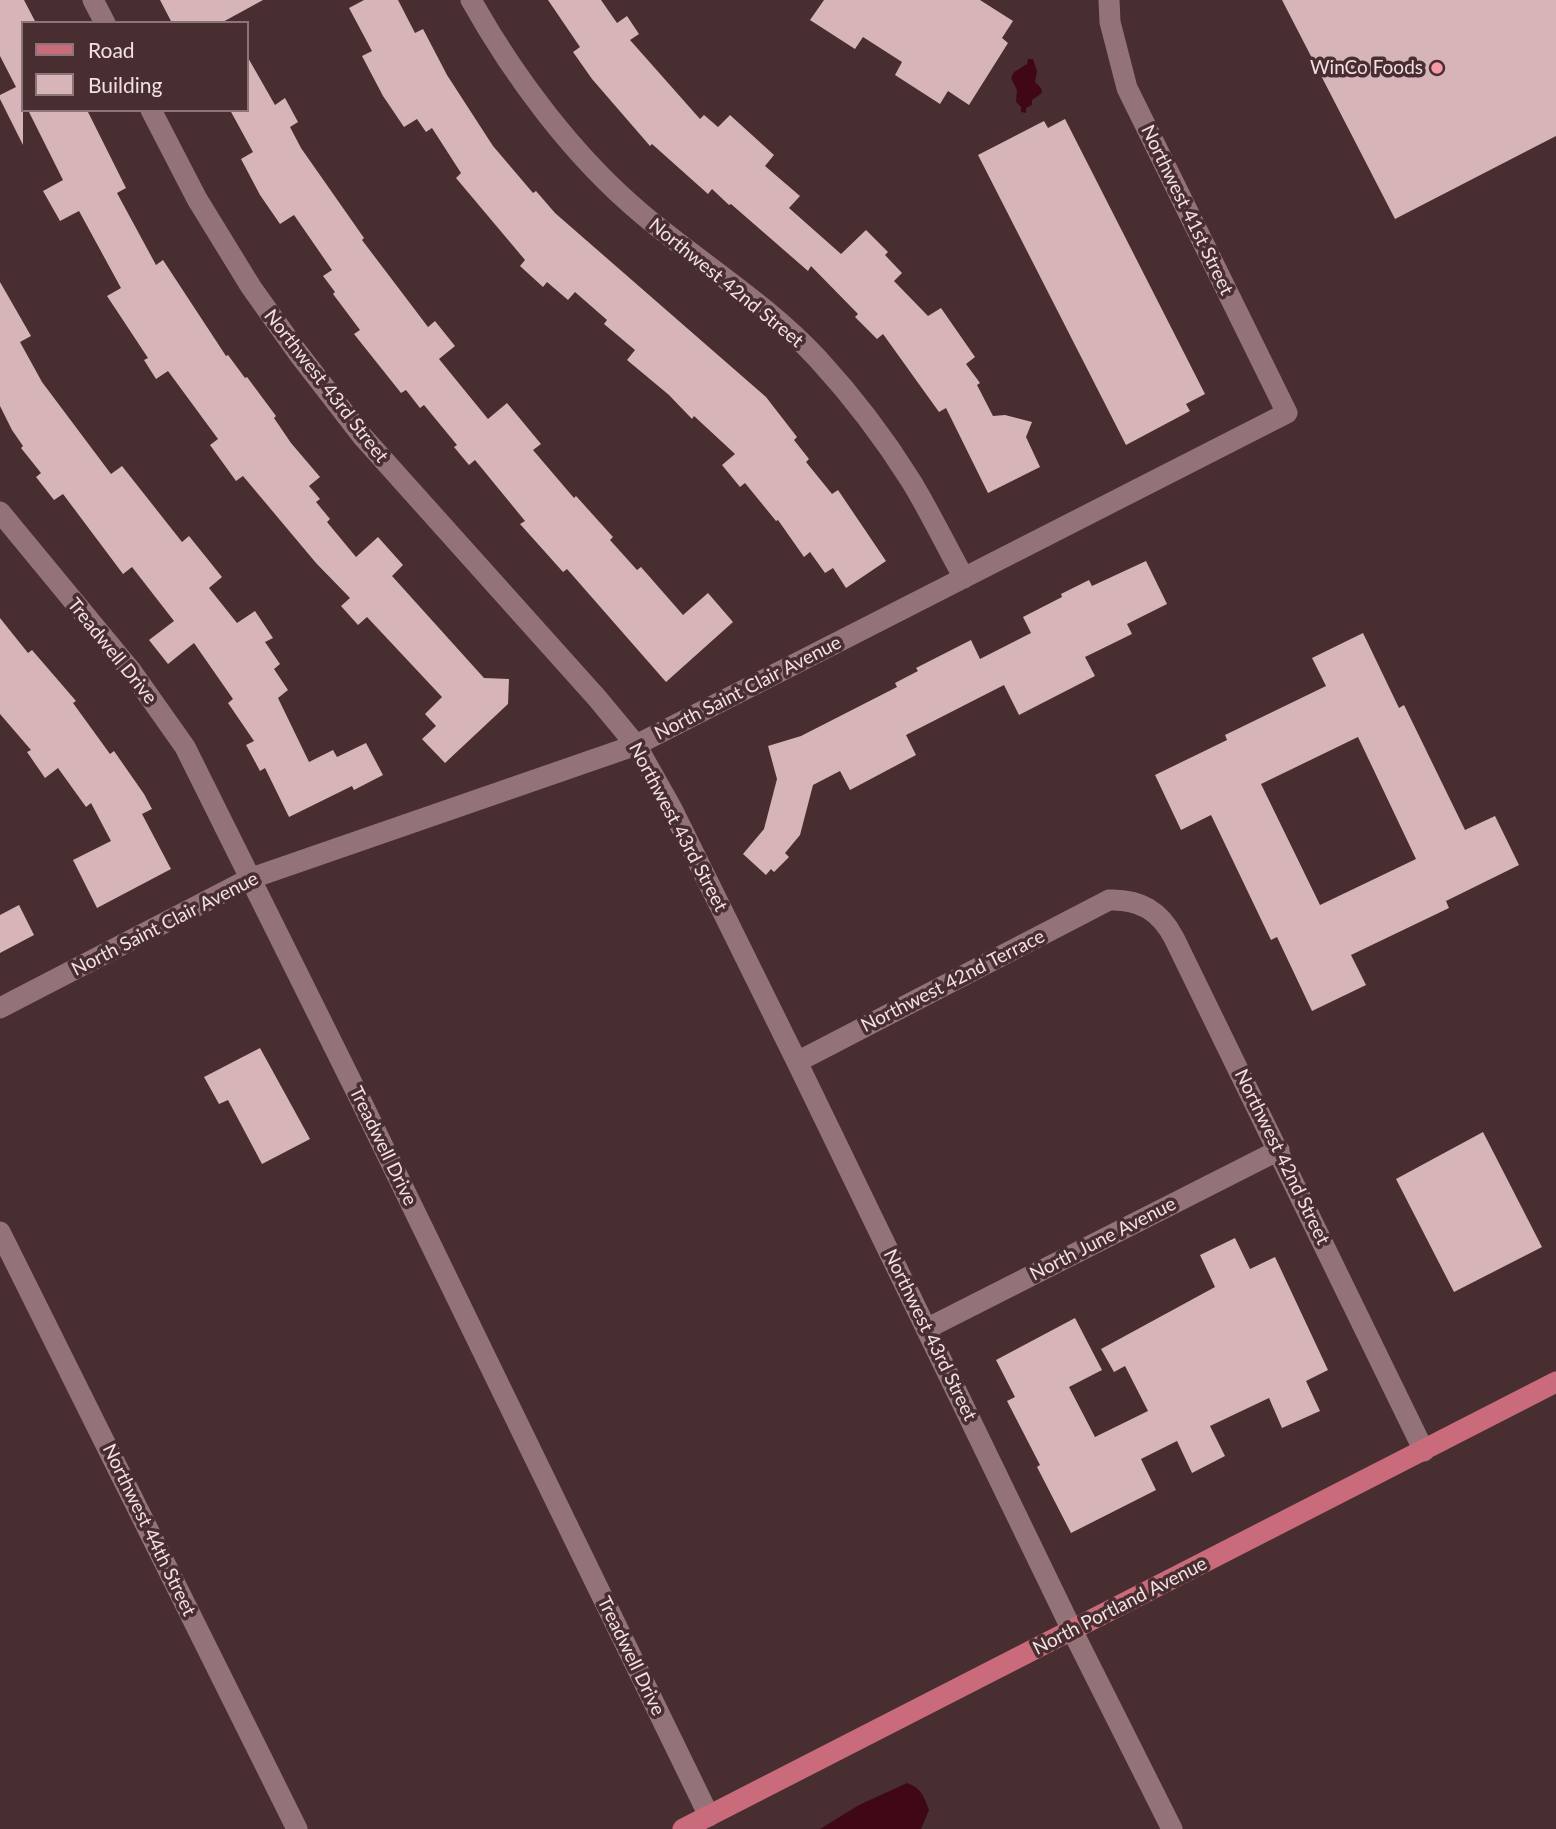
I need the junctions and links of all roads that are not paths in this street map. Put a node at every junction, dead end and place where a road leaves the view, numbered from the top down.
1 (93, 0) edge
2 (471, 0) edge
3 (1109, 0) edge
4 (104, 21) edge
5 (152, 112) edge
6 (1287, 413) joint
7 (0, 512) edge
8 (964, 579) junction
9 (636, 745) junction
10 (249, 879) junction
11 (1109, 900) joint
12 (0, 1008) edge
13 (797, 1062) junction
14 (1279, 1150) junction
15 (0, 1232) edge
16 (9, 1271) edge
17 (926, 1329) junction
18 (1556, 1382) edge
19 (1424, 1451) junction
20 (1073, 1630) junction
21 (709, 1816) junction
22 (297, 1829) edge
23 (683, 1829) edge
24 (1172, 1829) edge

1 - 4 street
2 - 8 street, Northwest 42nd Street
3 - 6 street, Northwest 41st Street
5 - 9 street, Northwest 43rd Street
6 - 8 street, North Saint Clair Avenue
7 - 10 street, Treadwell Drive
8 - 9 street, North Saint Clair Avenue
9 - 10 street, North Saint Clair Avenue
9 - 13 street, Northwest 43rd Street
10 - 12 street, North Saint Clair Avenue
10 - 21 street, Treadwell Drive
11 - 13 street, Northwest 42nd Terrace
11 - 14 street, Northwest 42nd Street
13 - 17 street, Northwest 43rd Street
14 - 17 street, North June Avenue
14 - 19 street, Northwest 42nd Street
15 - 16 street, Northwest 44th Street
16 - 22 street, Northwest 44th Street
17 - 20 street, Northwest 43rd Street
18 - 19 main road, North Portland Avenue
19 - 20 main road, North Portland Avenue
20 - 21 main road, North Portland Avenue
20 - 24 street
21 - 23 main road, North Portland Avenue

